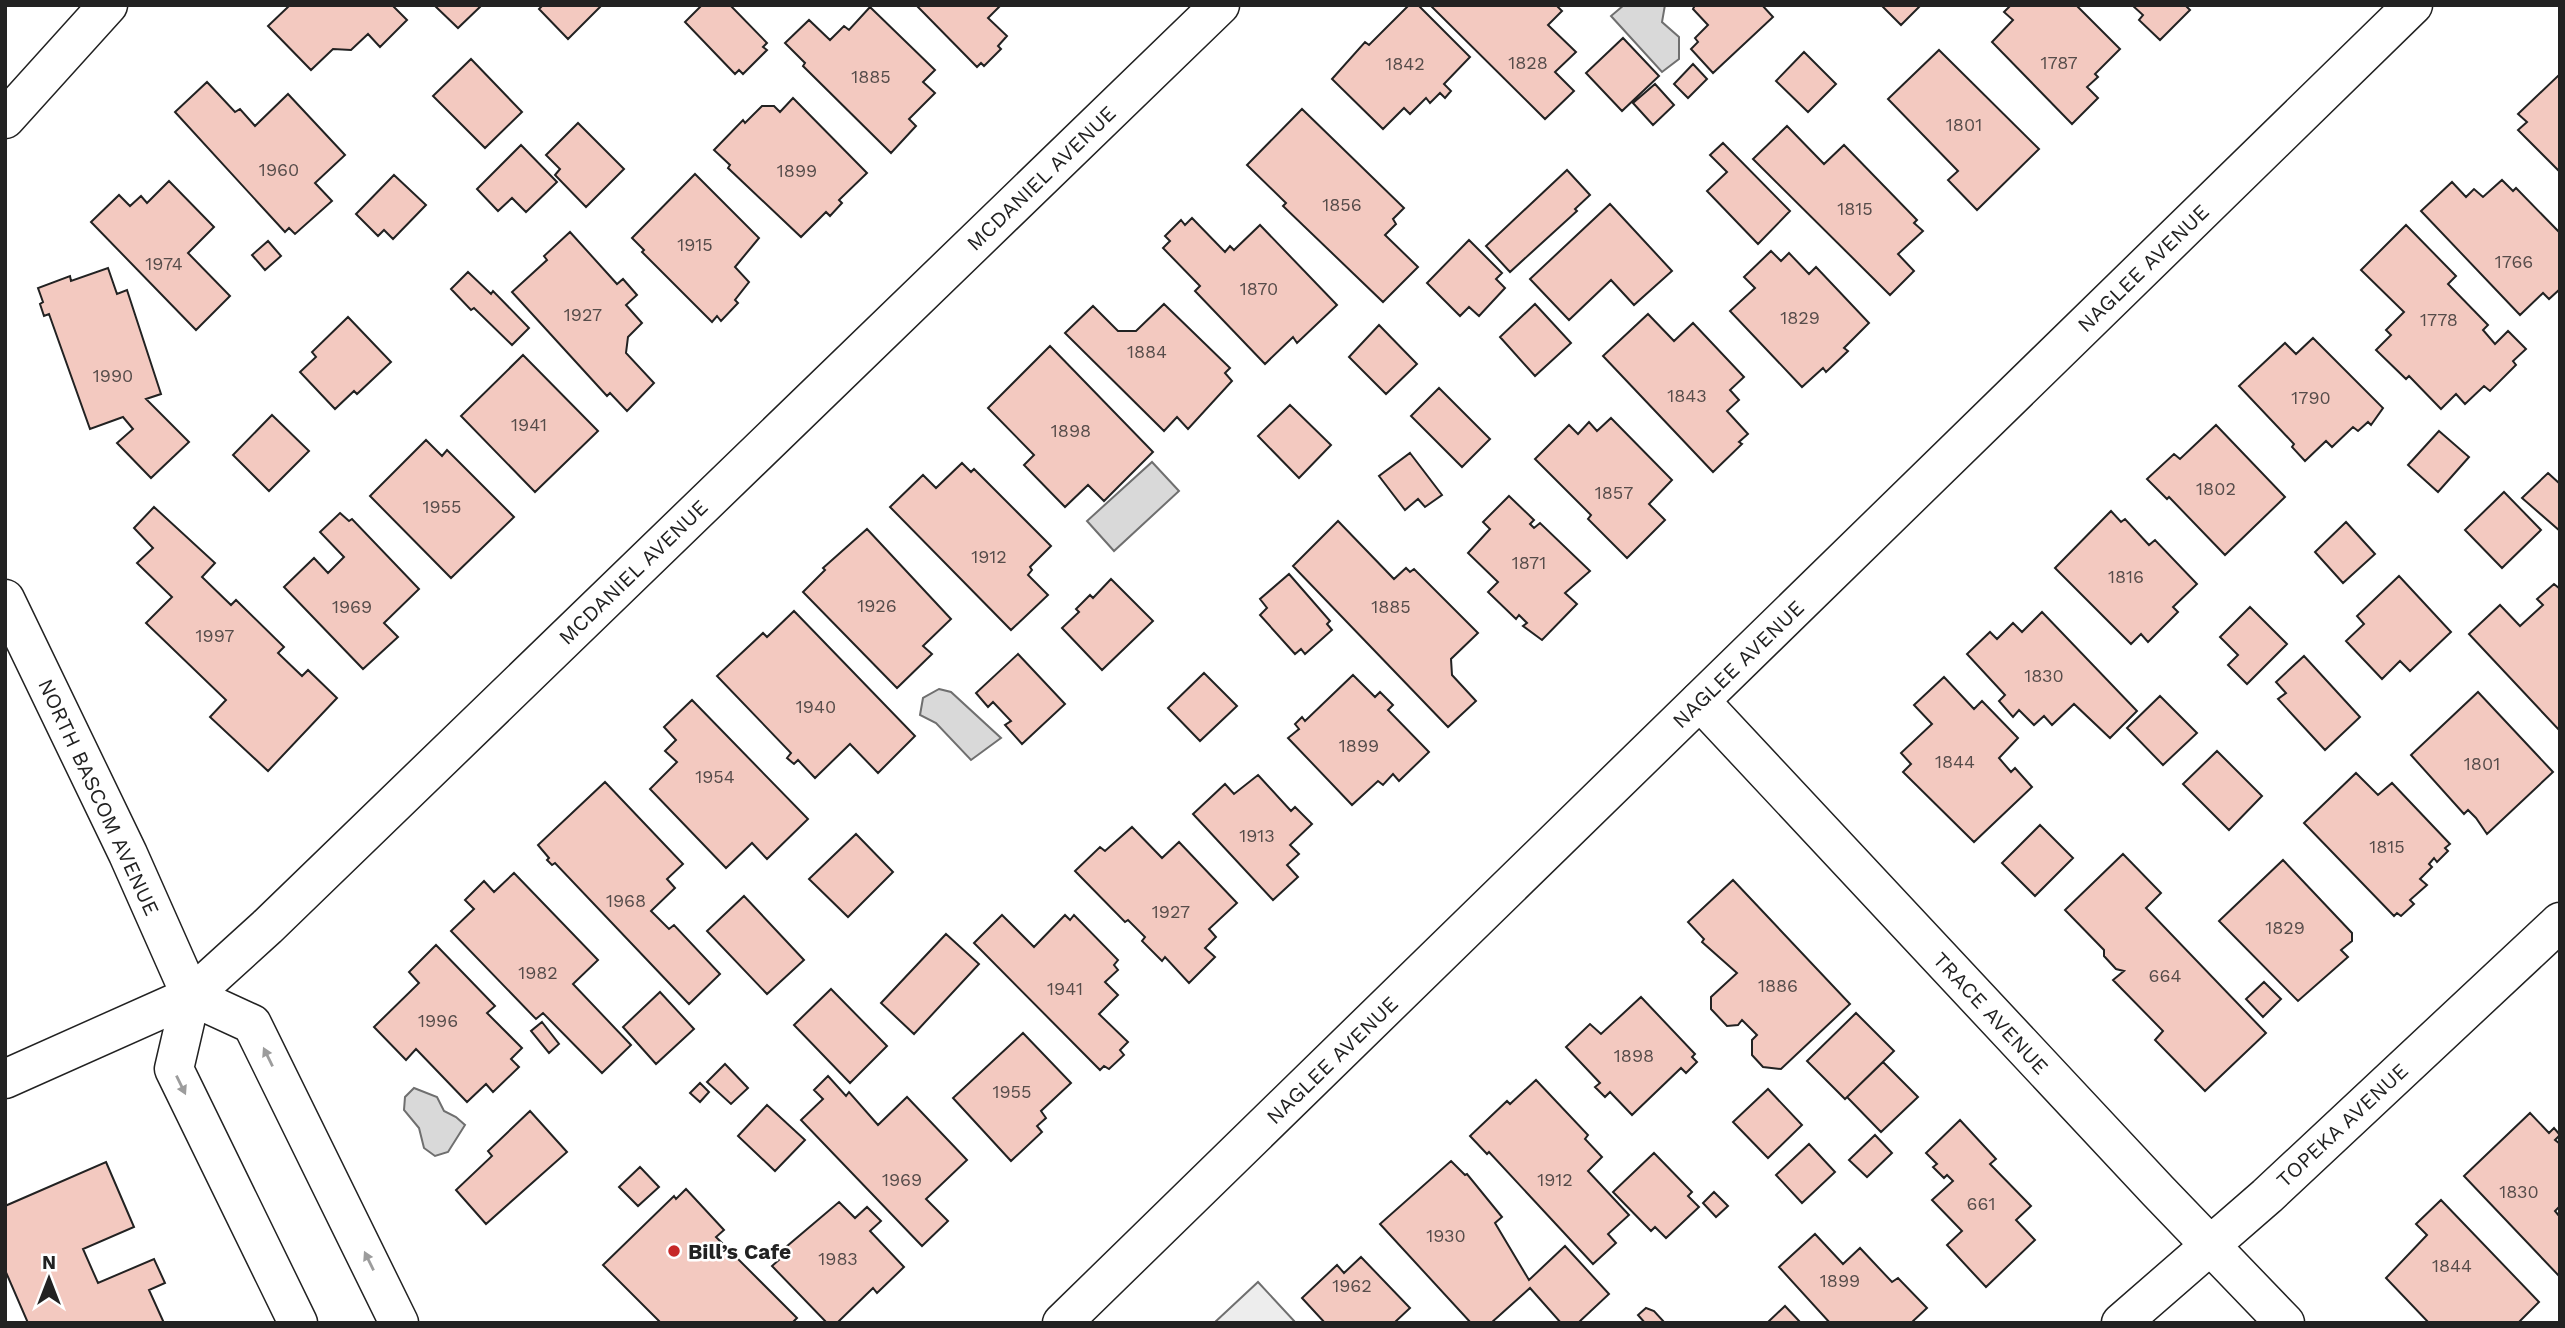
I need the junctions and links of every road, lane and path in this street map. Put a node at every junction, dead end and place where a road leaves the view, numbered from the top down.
1 (108, 5) edge
2 (1220, 5) edge
3 (2413, 5) edge
4 (5, 119) edge
5 (5, 599) edge
6 (1700, 701) junction
7 (2560, 922) edge
8 (191, 996) junction
9 (5, 1079) edge
10 (2210, 1244) junction
11 (298, 1323) edge
12 (399, 1323) edge
13 (1062, 1323) edge
14 (2121, 1323) edge
15 (2285, 1323) edge

1 - 4 street
2 - 8 street, MCDANIEL AVENUE
3 - 6 street, NAGLEE AVENUE
5 - 8 street, NORTH BASCOM AVENUE
6 - 10 street, TRACE AVENUE
6 - 13 street, NAGLEE AVENUE
7 - 10 street, TOPEKA AVENUE
8 - 9 street, MCDANIEL AVENUE
8 -> 11 street
12 -> 8 street
10 - 14 street, TOPEKA AVENUE
10 - 15 street, TRACE AVENUE

